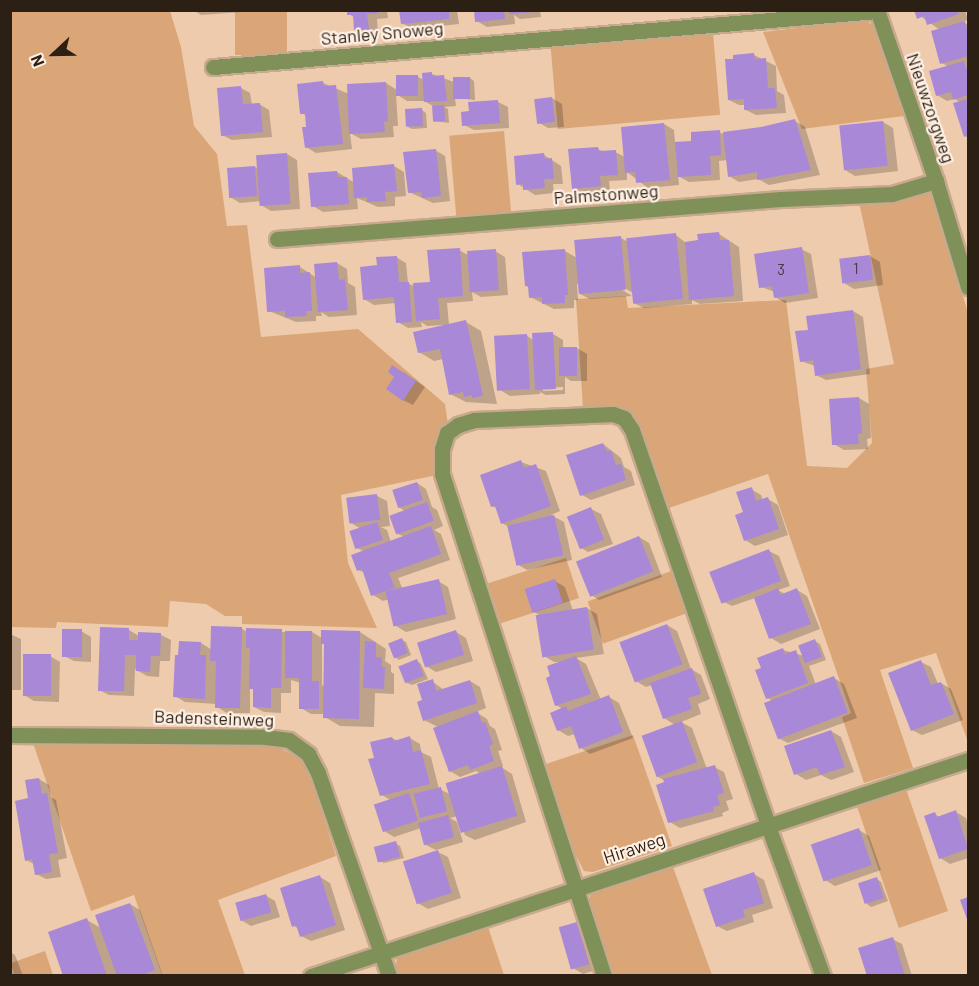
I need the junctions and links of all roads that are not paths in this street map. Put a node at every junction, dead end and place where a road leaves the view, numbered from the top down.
1 (877, 11) edge
2 (213, 67) dead end
3 (936, 181) junction
4 (277, 239) dead end
5 (969, 287) edge
6 (10, 735) edge
7 (969, 760) edge
8 (768, 826) junction
9 (575, 888) junction
10 (382, 952) junction
11 (311, 975) edge
12 (389, 975) edge
13 (604, 975) edge
14 (823, 975) edge

1 - 2 street, Stanley Snoweg
1 - 3 street, Nieuwzorgweg
3 - 4 street, Palmstonweg
3 - 5 street, Nieuwzorgweg
6 - 10 street, Badensteinweg
7 - 8 street, Hiraweg
8 - 9 street, Hiraweg
8 - 9 street
8 - 14 street
9 - 10 street, Hiraweg
9 - 13 street
10 - 11 street, Hiraweg
10 - 12 street, Badensteinweg

